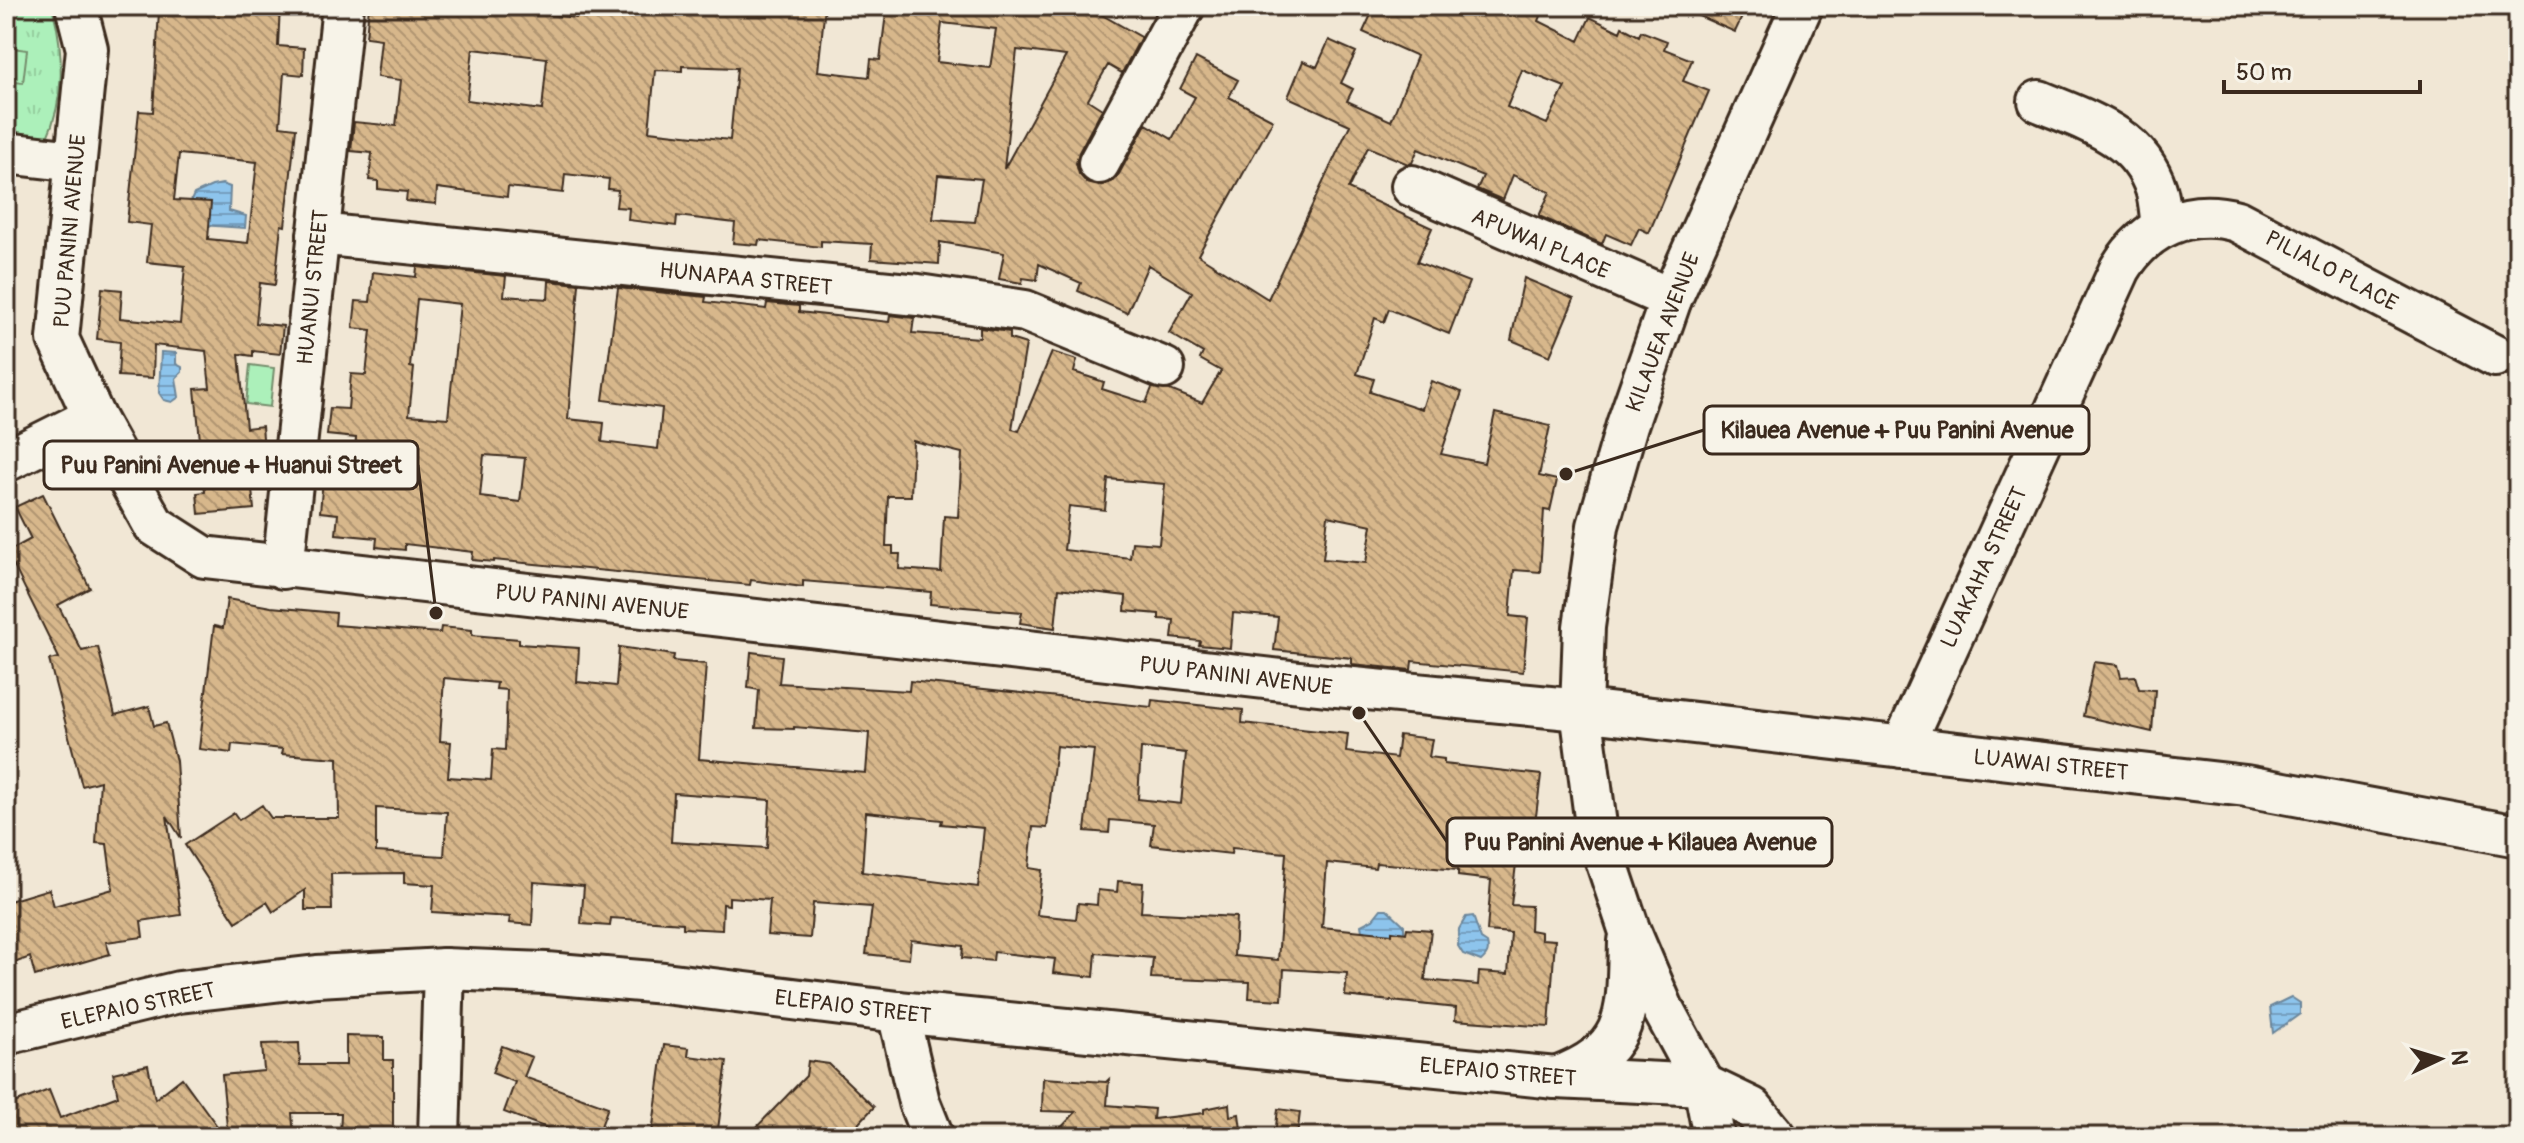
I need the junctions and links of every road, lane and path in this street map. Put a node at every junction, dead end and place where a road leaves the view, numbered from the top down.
1 (76, 6) edge
2 (343, 6) edge
3 (1184, 6) edge
4 (1802, 6) edge
5 (2039, 101) dead end
6 (6, 153) edge
7 (75, 161) junction
8 (1099, 163) dead end
9 (1412, 186) dead end
10 (2162, 227) junction
11 (318, 234) junction
12 (1671, 299) junction
13 (2495, 356) dead end
14 (1164, 368) dead end
15 (94, 417) junction
16 (6, 461) edge
17 (283, 568) junction
18 (1581, 710) junction
19 (1902, 747) junction
20 (2518, 836) edge
21 (1629, 929) junction
22 (444, 969) junction
23 (898, 1012) junction
24 (6, 1034) edge
25 (1556, 1078) junction
26 (1704, 1085) junction
27 (439, 1137) edge
28 (933, 1137) edge
29 (1714, 1137) edge
30 (1776, 1137) edge

1 - 7 street, PUU PANINI AVENUE
2 - 11 street, HUANUI STREET
3 - 8 street
4 - 12 street, KILAUEA AVENUE
5 - 10 street
6 - 7 street
7 - 15 street, PUU PANINI AVENUE
9 - 12 street, APUWAI PLACE
10 - 13 street, PILIALO PLACE
10 - 19 street, LUAKAHA STREET
11 - 14 street, HUNAPAA STREET
11 - 17 street, HUANUI STREET
12 - 18 street, KILAUEA AVENUE
15 - 16 street
15 - 17 street, PUU PANINI AVENUE
17 - 18 street, PUU PANINI AVENUE
18 - 19 street, LUAWAI STREET
18 - 21 street, KILAUEA AVENUE
19 - 20 street, LUAWAI STREET
21 - 25 street
21 - 26 street, KILAUEA AVENUE
22 - 23 street, ELEPAIO STREET
22 - 24 street, ELEPAIO STREET
22 - 27 street
23 - 25 street, ELEPAIO STREET
23 - 28 street
25 - 26 street, ELEPAIO STREET
26 - 29 street, KILAUEA AVENUE
26 - 30 street

